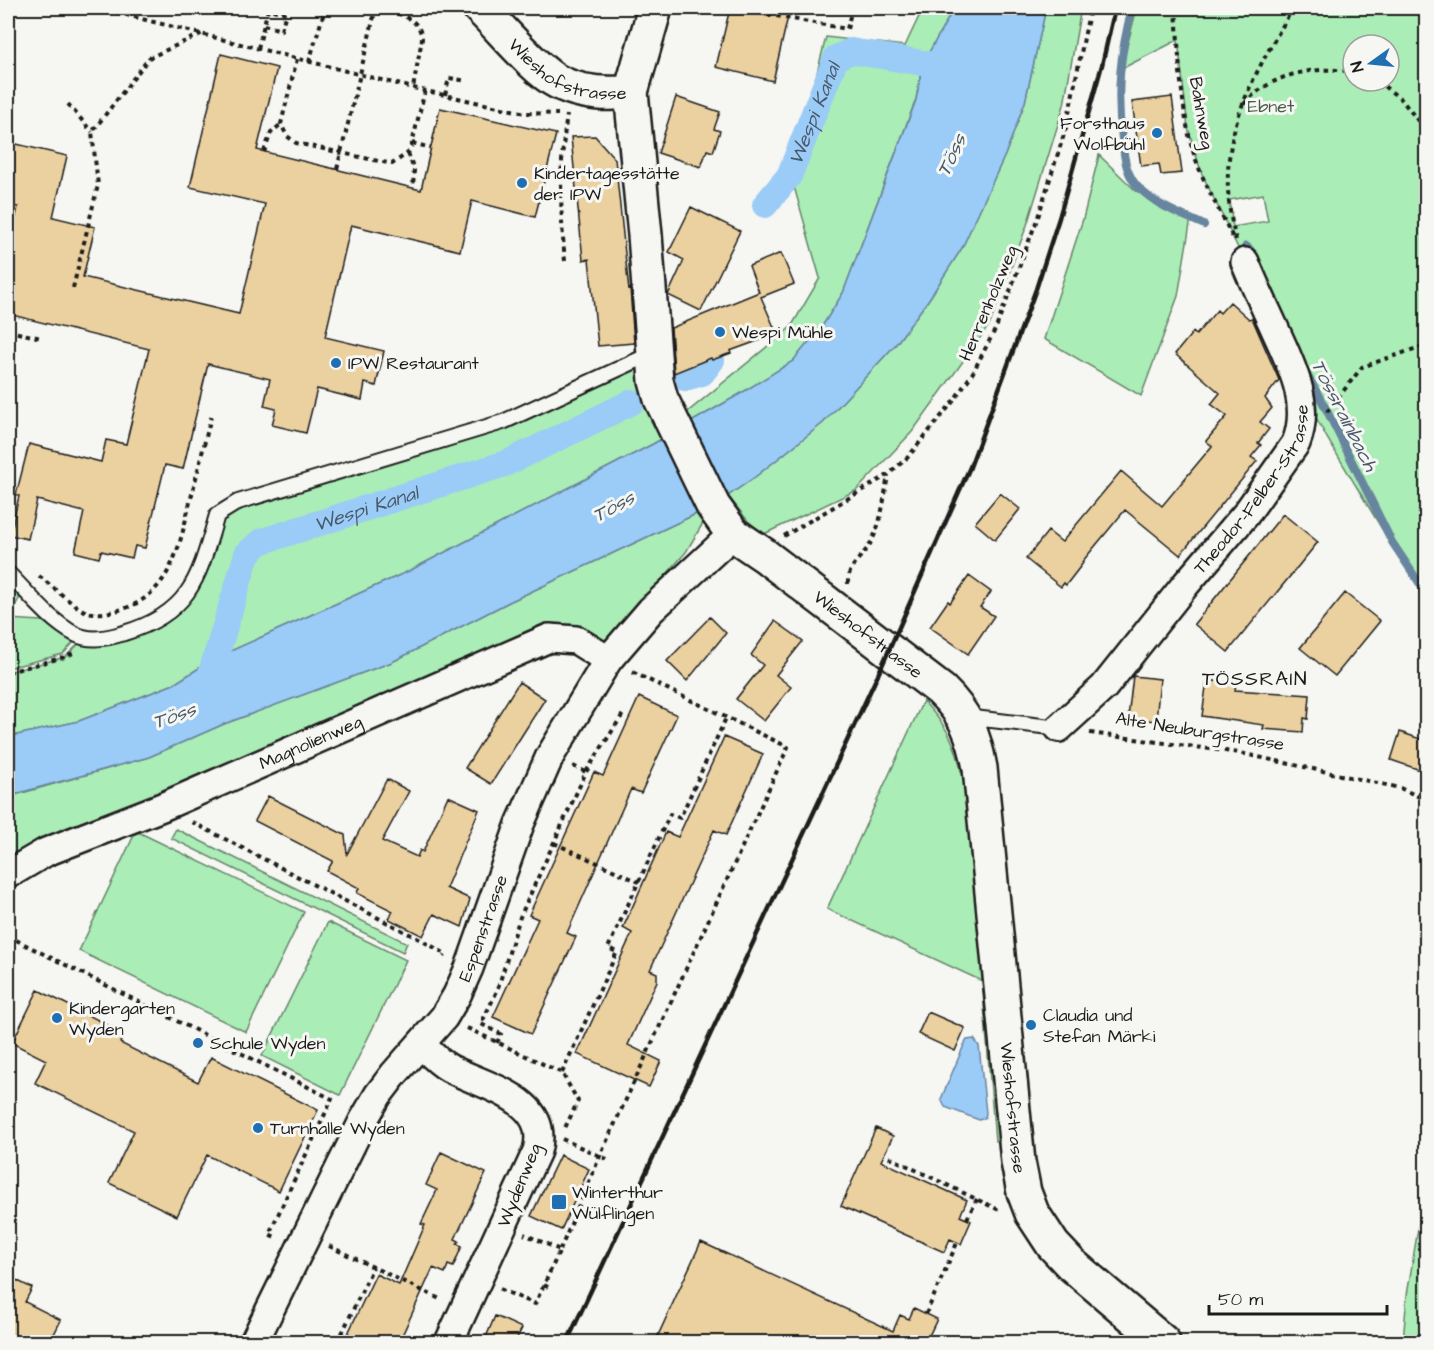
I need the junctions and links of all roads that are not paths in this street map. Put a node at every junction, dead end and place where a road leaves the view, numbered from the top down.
1 (480, 8) edge
2 (655, 8) edge
3 (631, 92) junction
4 (1242, 256) road end
5 (653, 358) junction
6 (733, 534) junction
7 (8, 573) edge
8 (618, 665) junction
9 (964, 716) junction
10 (1059, 728) joint
11 (12, 872) dead end
12 (421, 1044) junction
13 (254, 1342) edge
14 (449, 1342) edge
15 (1163, 1342) edge

1 - 3 street, Wieshofstrasse
2 - 3 street
3 - 5 street, Wieshofstrasse
4 - 10 street, Theodor-Felber-Strasse
5 - 6 street, Wieshofstrasse
5 - 7 lane
6 - 8 street, Espenstrasse
6 - 9 street, Wieshofstrasse
8 - 11 street, Magnolienweg
8 - 12 street, Espenstrasse
9 - 10 lane
9 - 15 street, Wieshofstrasse
12 - 13 street, Espenstrasse
12 - 14 street, Wydenweg

